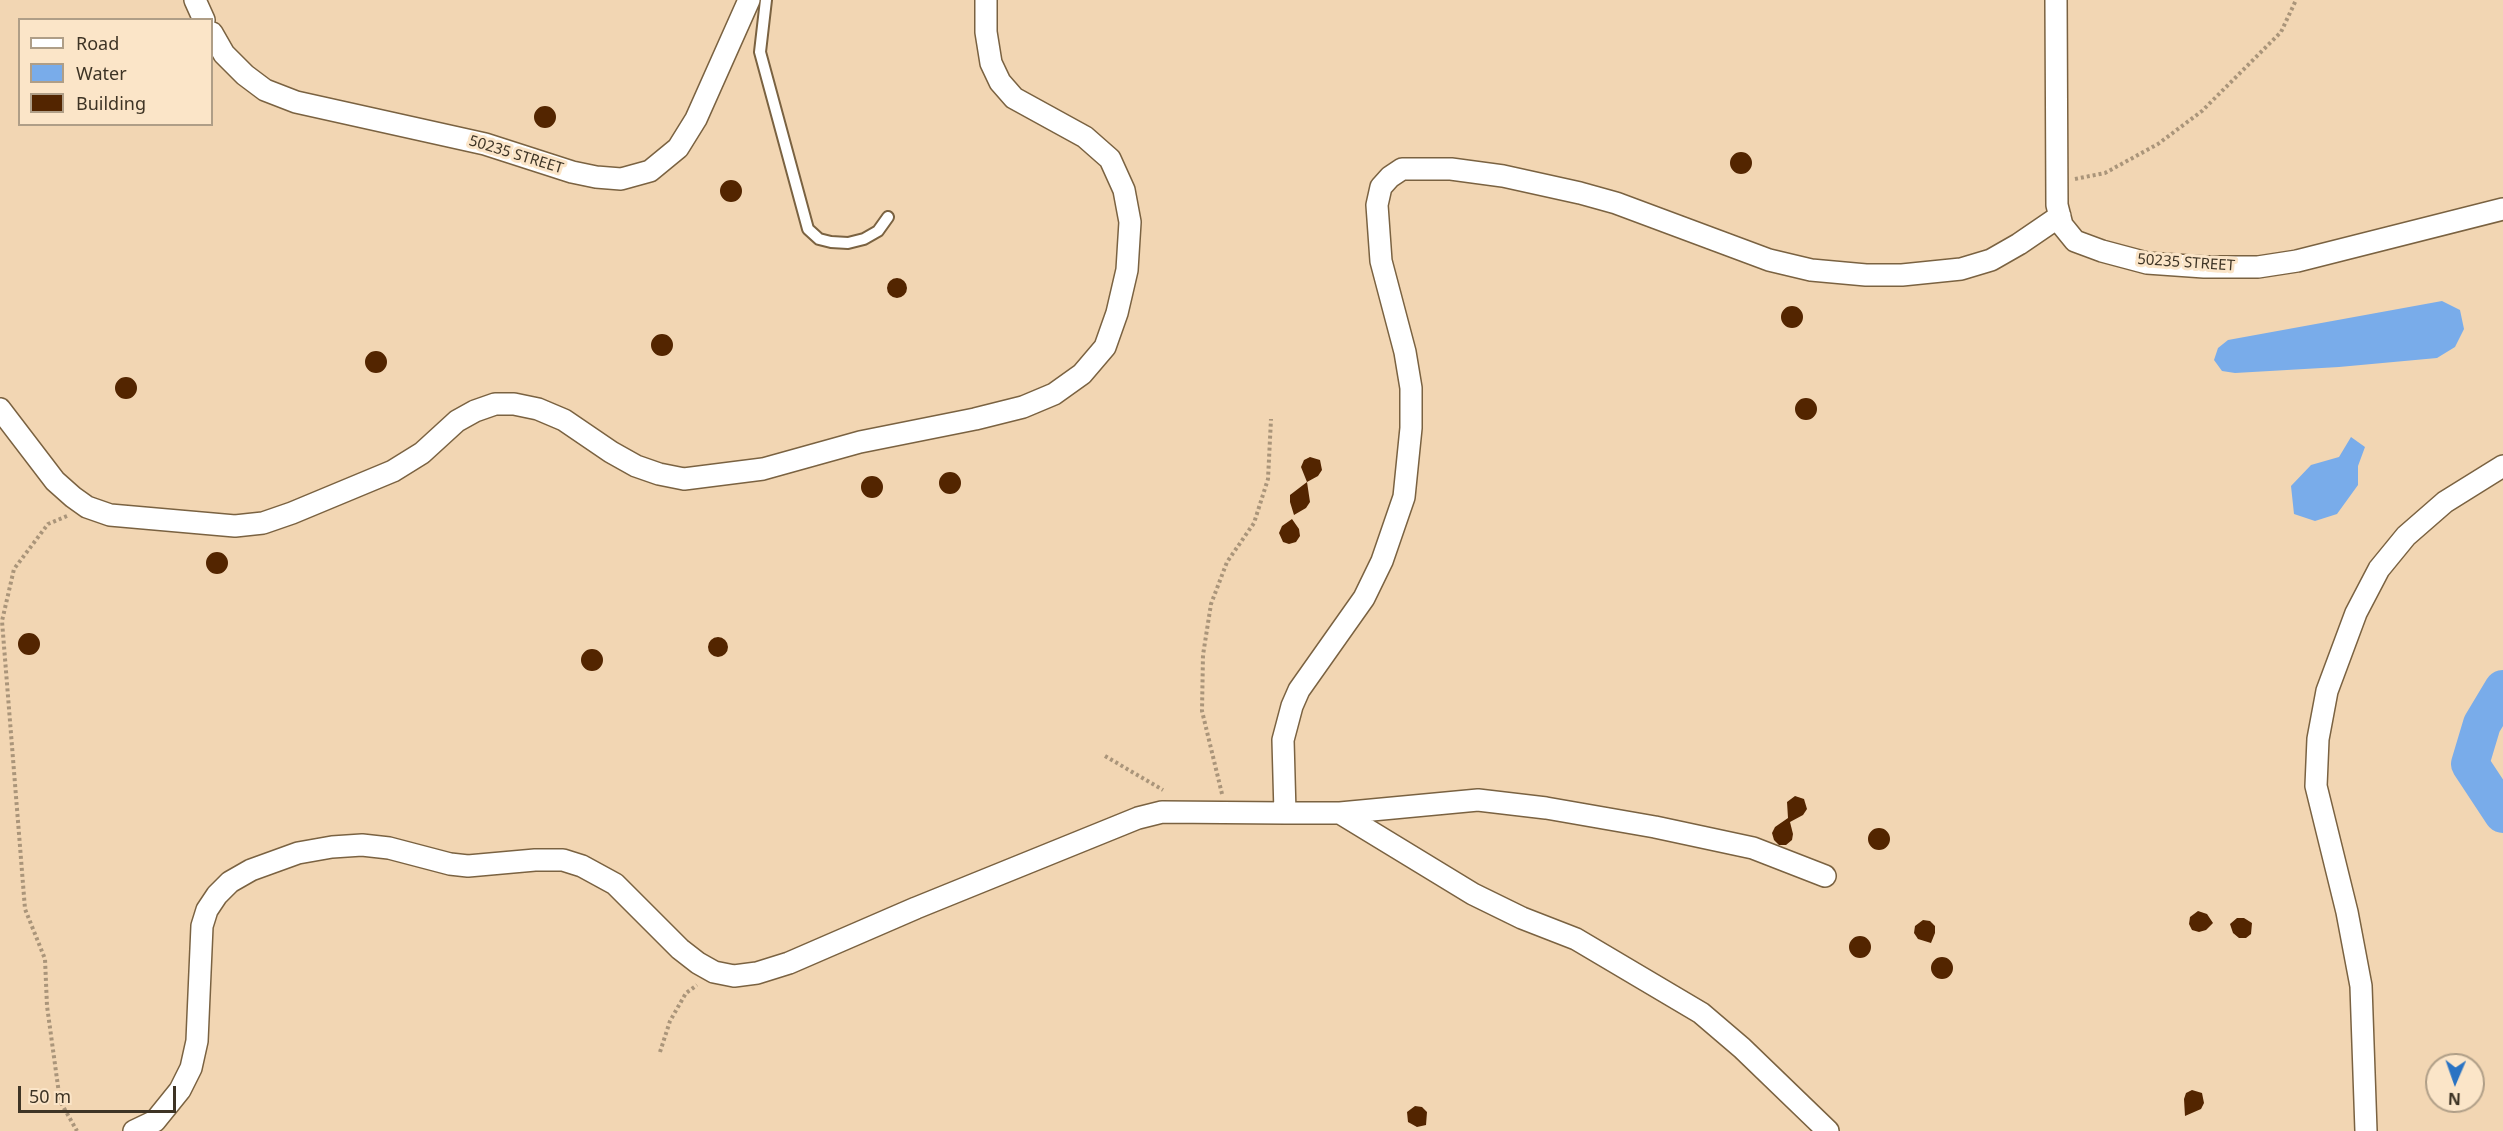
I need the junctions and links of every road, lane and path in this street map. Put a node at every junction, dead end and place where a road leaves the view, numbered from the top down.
1 (195, 0) edge
2 (749, 0) edge
3 (766, 0) edge
4 (986, 0) edge
5 (2056, 0) edge
6 (2296, 0) edge
7 (203, 18) edge
8 (213, 35) edge
9 (2057, 183) junction
10 (2503, 209) edge
11 (2060, 216) junction
12 (888, 218) dead end
13 (0, 409) edge
14 (1271, 419) dead end
15 (2503, 466) edge
16 (87, 507) junction
17 (1104, 756) dead end
18 (1173, 796) dead end
19 (1227, 813) junction
20 (1285, 813) junction
21 (1340, 813) junction
22 (1824, 876) dead end
23 (714, 972) junction
24 (660, 1052) dead end
25 (77, 1131) edge
26 (134, 1131) edge
27 (1828, 1131) edge
28 (2366, 1131) edge

1 - 7 street
2 - 8 street, 50235 STREET
3 - 12 lane
4 - 16 street
5 - 9 street, 50235 STREET
6 - 9 path
9 - 11 street, 50235 STREET
10 - 11 street, 50235 STREET
11 - 20 street
13 - 16 street
14 - 19 path
15 - 28 street
16 - 25 path
17 - 18 path
19 - 20 street
19 - 23 street
20 - 21 street
21 - 22 street
21 - 27 street
23 - 24 path
23 - 26 street

